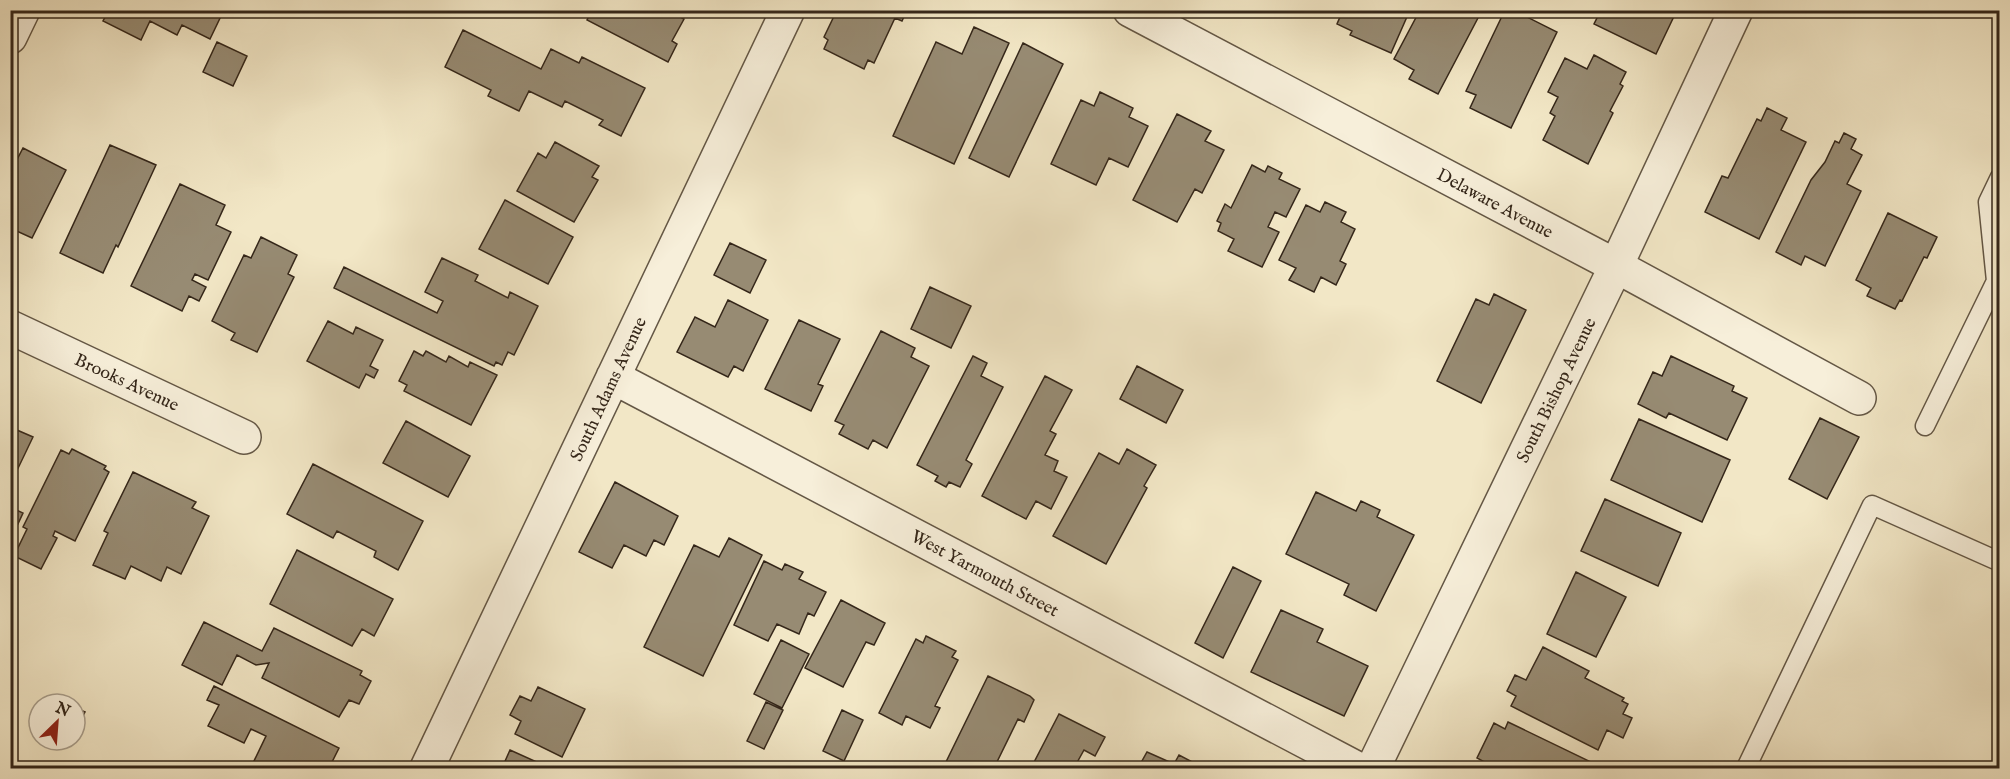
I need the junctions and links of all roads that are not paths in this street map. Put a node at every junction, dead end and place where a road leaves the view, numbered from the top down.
1 (23, 10) edge
2 (788, 10) edge
3 (1130, 10) edge
4 (1736, 10) edge
5 (10, 37) edge
6 (2000, 177) edge
7 (1616, 266) junction
8 (10, 327) edge
9 (614, 377) junction
10 (1859, 398) dead end
11 (1925, 426) dead end
12 (244, 437) dead end
13 (2000, 562) edge
14 (427, 768) edge
15 (1356, 768) edge
16 (1373, 768) edge
17 (1746, 768) edge

1 - 5 street
2 - 9 street, South Adams Avenue
3 - 7 street, Delaware Avenue
4 - 7 street, South Bishop Avenue
6 - 11 lane
7 - 10 street, Delaware Avenue
7 - 16 street, South Bishop Avenue
8 - 12 street, Brooks Avenue
9 - 14 street, South Adams Avenue
9 - 15 street, West Yarmouth Street
13 - 17 lane

